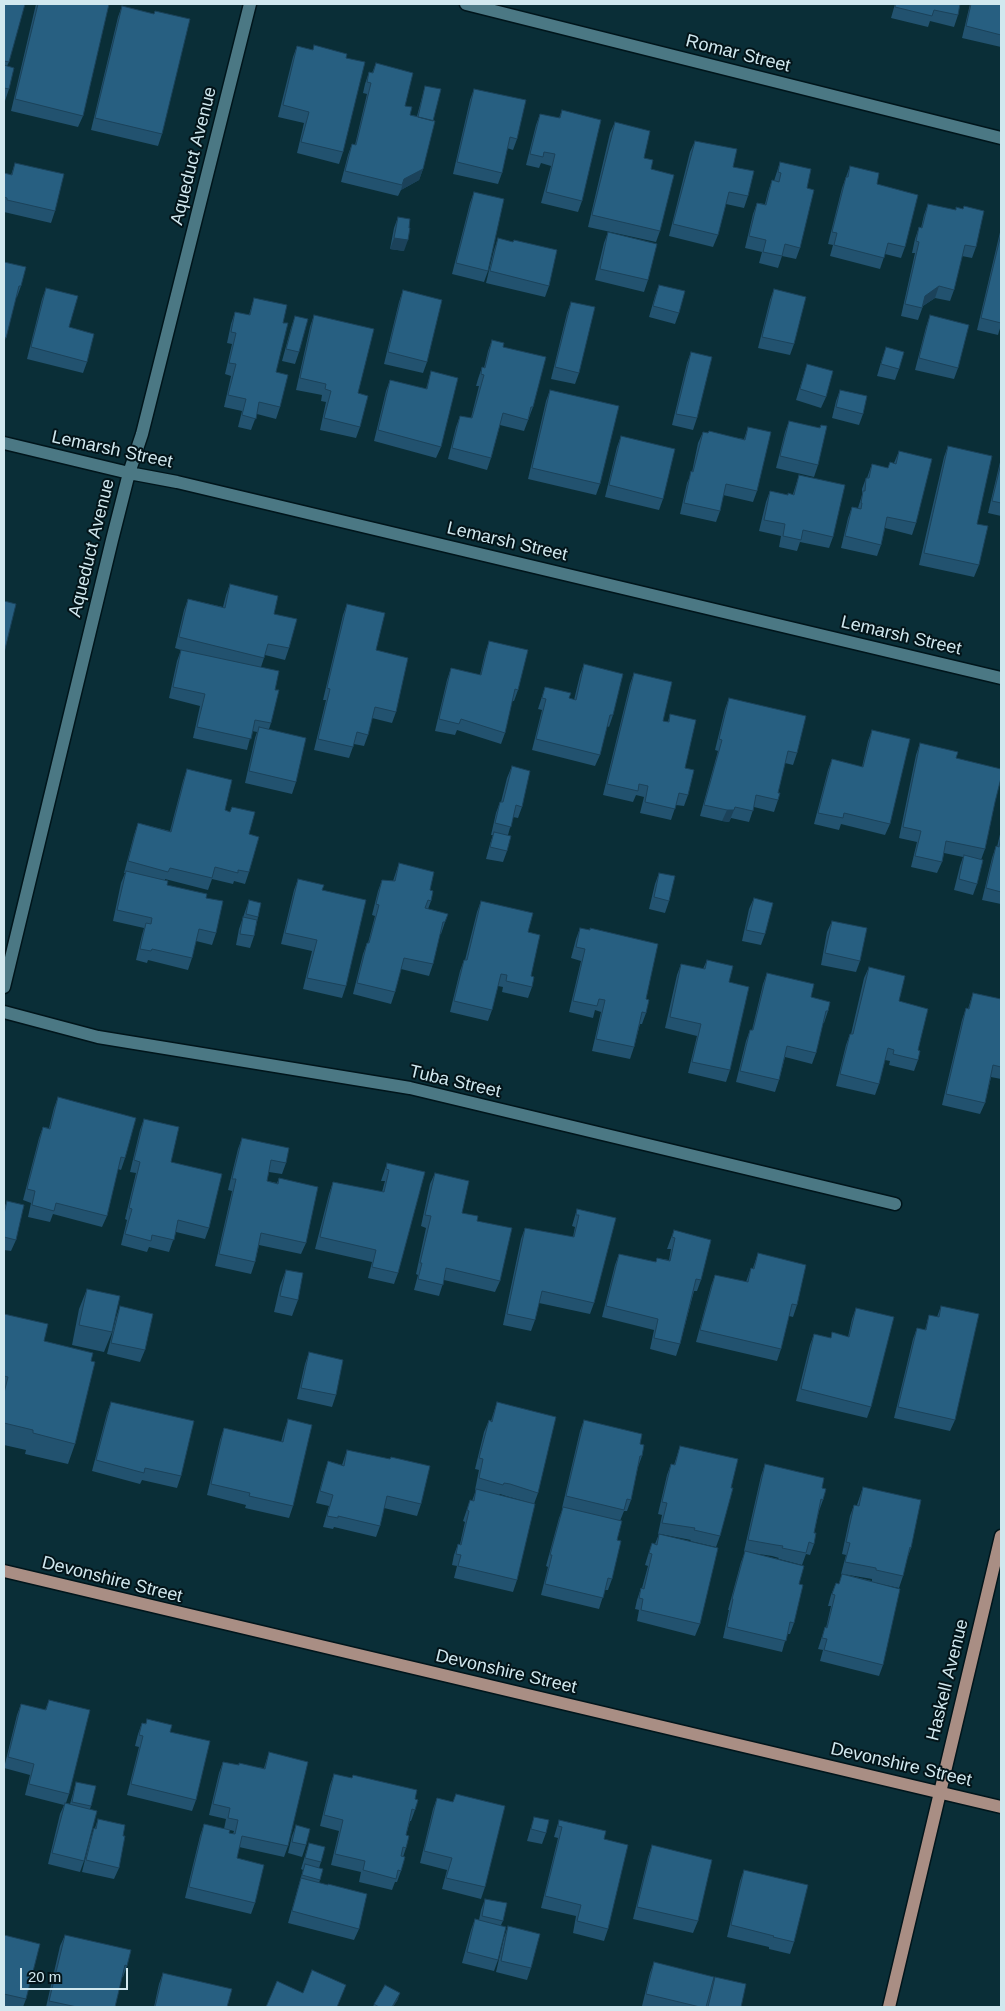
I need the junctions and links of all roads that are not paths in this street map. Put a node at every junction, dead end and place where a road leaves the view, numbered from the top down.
1 (250, 4) edge
2 (466, 4) edge
3 (1001, 138) edge
4 (4, 443) edge
5 (129, 473) junction
6 (1001, 678) edge
7 (4, 986) edge
8 (4, 1012) edge
9 (895, 1204) dead end
10 (1001, 1536) edge
11 (4, 1571) edge
12 (939, 1792) junction
13 (1001, 1807) edge
14 (889, 2007) edge

1 - 5 street, Aqueduct Avenue
2 - 3 street, Romar Street
4 - 5 street, Lemarsh Street
5 - 6 street, Lemarsh Street
5 - 7 street, Aqueduct Avenue
8 - 9 street, Tuba Street
10 - 12 main road, Haskell Avenue
11 - 12 main road, Devonshire Street
12 - 13 main road, Devonshire Street
12 - 14 main road, Haskell Avenue

